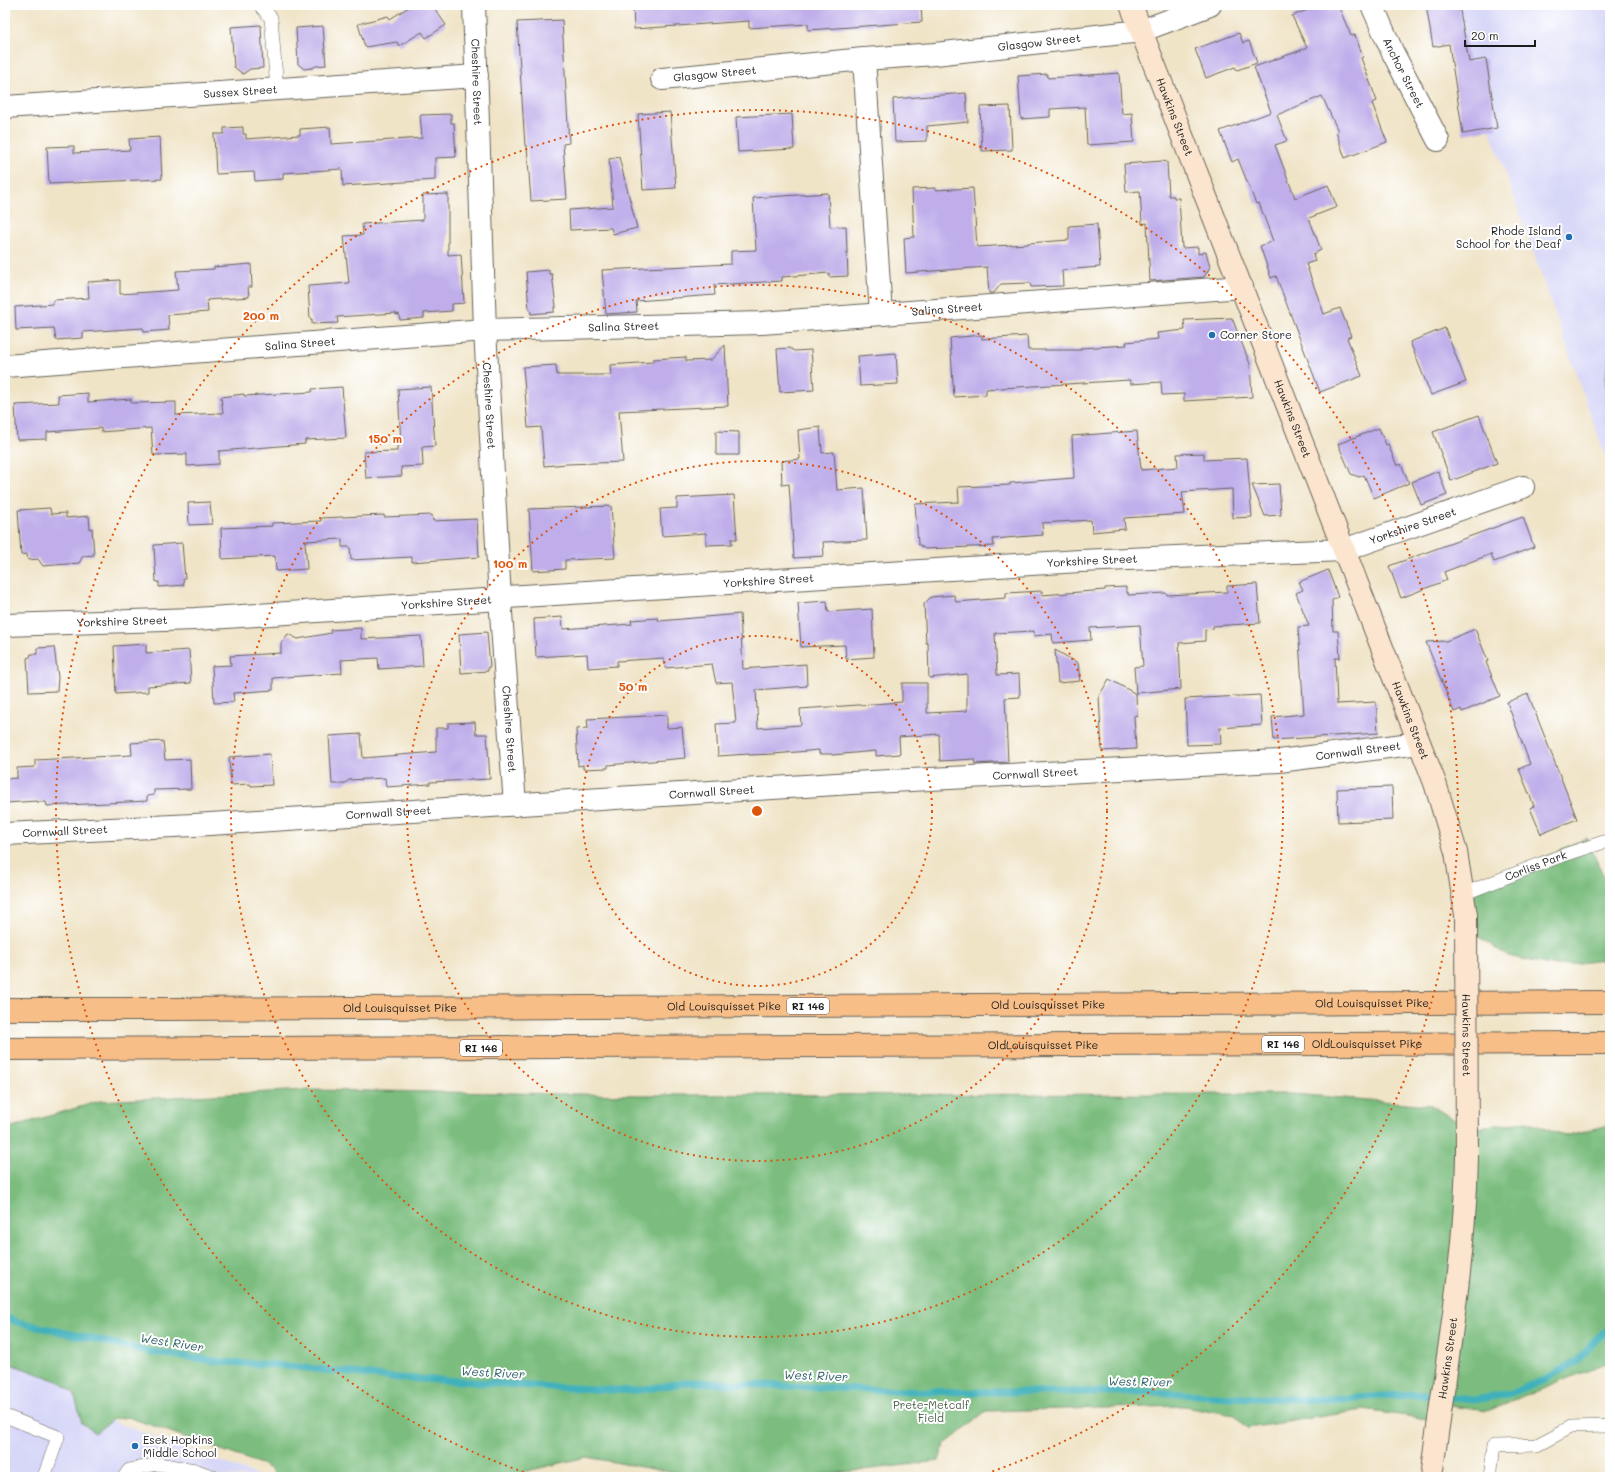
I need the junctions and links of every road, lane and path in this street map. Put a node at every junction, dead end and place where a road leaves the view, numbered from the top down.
1 (260, 5) edge
2 (474, 5) edge
3 (1131, 5) edge
4 (1210, 5) edge
5 (1372, 5) edge
6 (1141, 31) junction
7 (864, 59) junction
8 (476, 76) junction
9 (662, 79) dead end
10 (277, 89) junction
11 (5, 107) edge
12 (1438, 140) dead end
13 (1242, 287) junction
14 (881, 314) junction
15 (485, 330) junction
16 (5, 366) edge
17 (1523, 487) dead end
18 (1344, 550) junction
19 (500, 599) junction
20 (5, 625) edge
21 (1419, 743) junction
22 (514, 805) junction
23 (5, 834) edge
24 (1610, 840) edge
25 (1462, 894) junction
26 (1610, 1002) edge
27 (5, 1009) edge
28 (1610, 1043) edge
29 (5, 1049) edge
30 (5, 1416) edge
31 (1610, 1424) edge
32 (194, 1473) edge
33 (44, 1477) edge
34 (124, 1477) edge
35 (214, 1477) edge
36 (1431, 1477) edge
37 (1490, 1477) edge

1 - 10 lane
2 - 8 street, Cheshire Street
3 - 6 street, Hawkins Street
4 - 6 street, Glasgow Street
5 - 12 street, Anchor Street
6 - 7 street, Glasgow Street
6 - 13 street, Hawkins Street
7 - 9 street, Glasgow Street
7 - 14 street
8 - 10 street, Sussex Street
8 - 15 street, Cheshire Street
10 - 11 street, Sussex Street
13 - 14 street, Salina Street
13 - 18 street, Hawkins Street
14 - 15 street, Salina Street
15 - 16 street, Salina Street
15 - 19 street, Cheshire Street
17 - 18 street, Yorkshire Street
18 - 19 street, Yorkshire Street
18 - 21 street, Hawkins Street
19 - 20 street, Yorkshire Street
19 - 22 street, Cheshire Street
21 - 22 street, Cornwall Street
21 - 25 street, Hawkins Street
22 - 23 street, Cornwall Street
24 - 25 lane, Corliss Park
25 - 36 street, Hawkins Street, bridge
26 - 27 highway, Old Louisquisset Pike / RI 146
28 - 29 highway, OldLouisquisset Pike / RI 146
30 - 33 lane
31 - 37 lane
32 - 34 lane
32 - 35 lane

